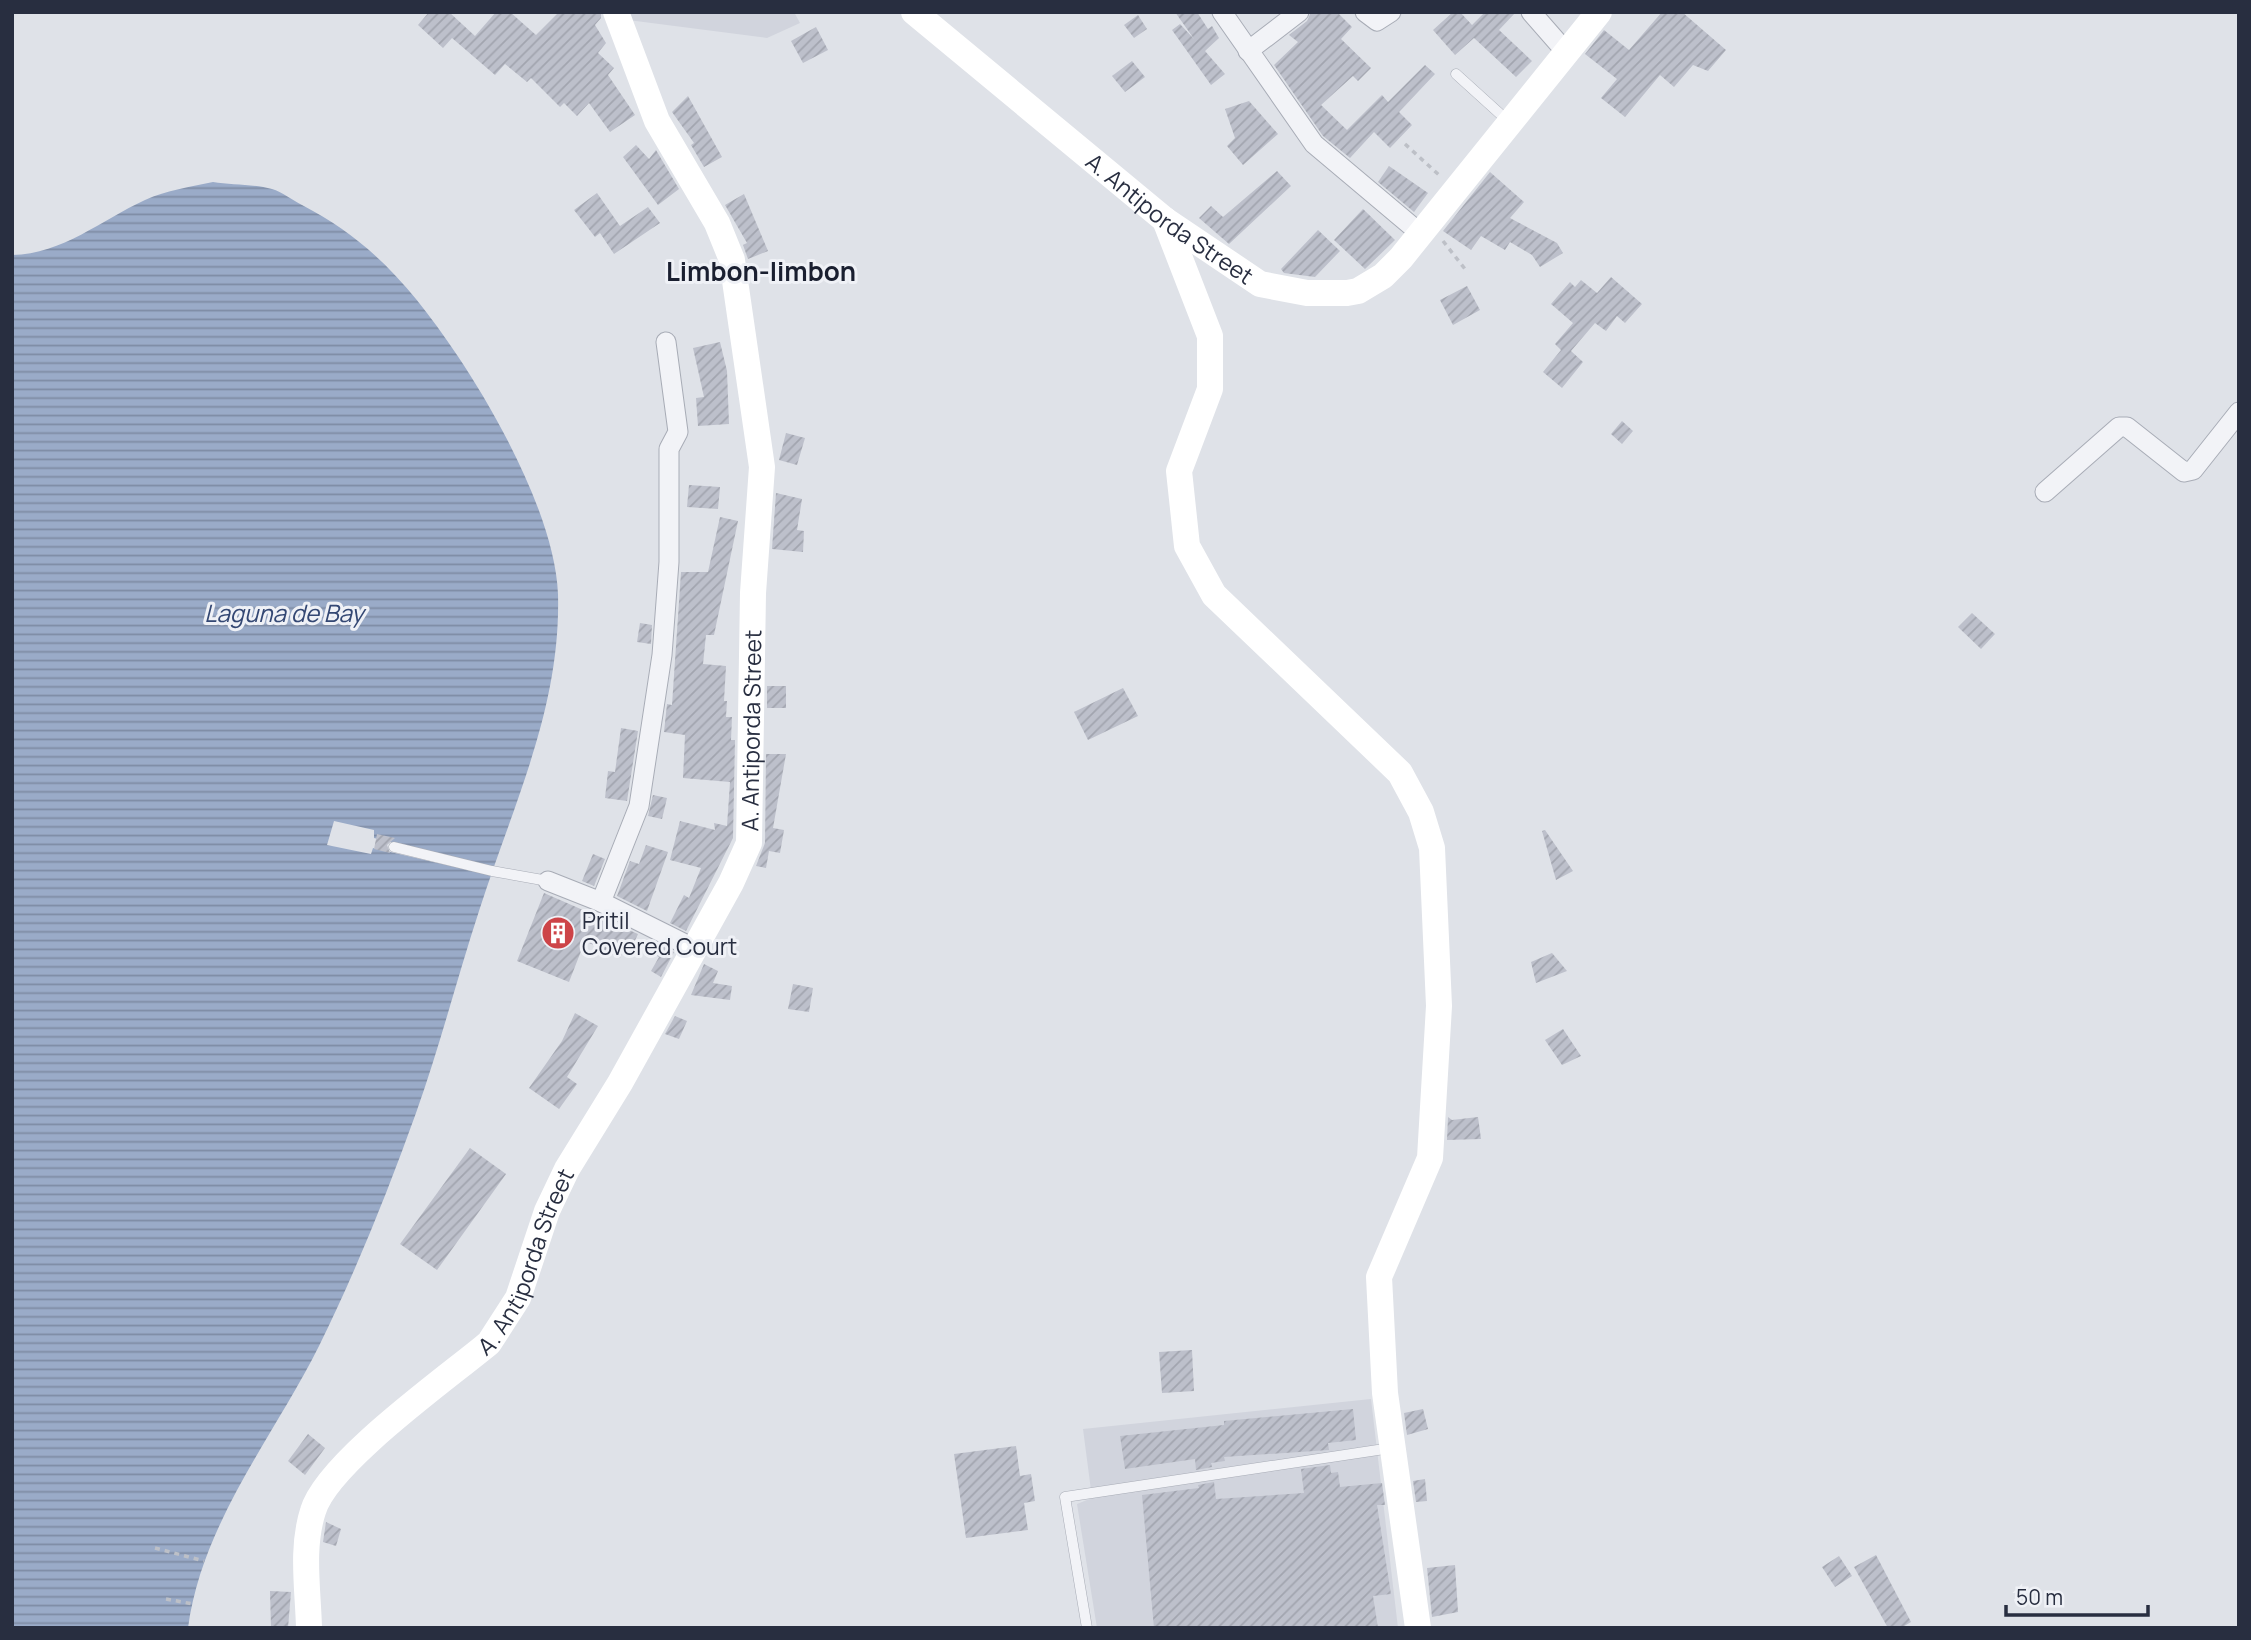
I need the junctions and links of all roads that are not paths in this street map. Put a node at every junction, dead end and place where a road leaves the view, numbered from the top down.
1 (616, 12) edge
2 (914, 12) edge
3 (1222, 12) edge
4 (1299, 12) edge
5 (1365, 12) edge
6 (1391, 12) edge
7 (1531, 12) edge
8 (1599, 12) edge
9 (1248, 51) junction
10 (1566, 52) junction
11 (1456, 74) dead end
12 (1509, 123) junction
13 (1165, 220) junction
14 (1425, 229) junction
15 (666, 342) dead end
16 (2239, 412) edge
17 (2045, 492) dead end
18 (394, 847) dead end
19 (548, 881) joint
20 (601, 902) junction
21 (693, 948) junction
22 (1395, 1447) junction
23 (309, 1628) edge
24 (1087, 1628) edge
25 (1418, 1628) edge

1 - 21 street, A. Antiporda Street
2 - 13 street, A. Antiporda Street
3 - 9 street
4 - 9 street
5 - 6 street
7 - 10 street
8 - 10 street, A. Antiporda Street
9 - 14 street
10 - 12 street, A. Antiporda Street
11 - 12 lane
12 - 14 street, A. Antiporda Street
13 - 14 street, A. Antiporda Street
13 - 22 street
15 - 20 street
16 - 17 street
18 - 19 lane
19 - 20 street
20 - 21 street
21 - 23 street, A. Antiporda Street
22 - 24 lane
22 - 25 street

